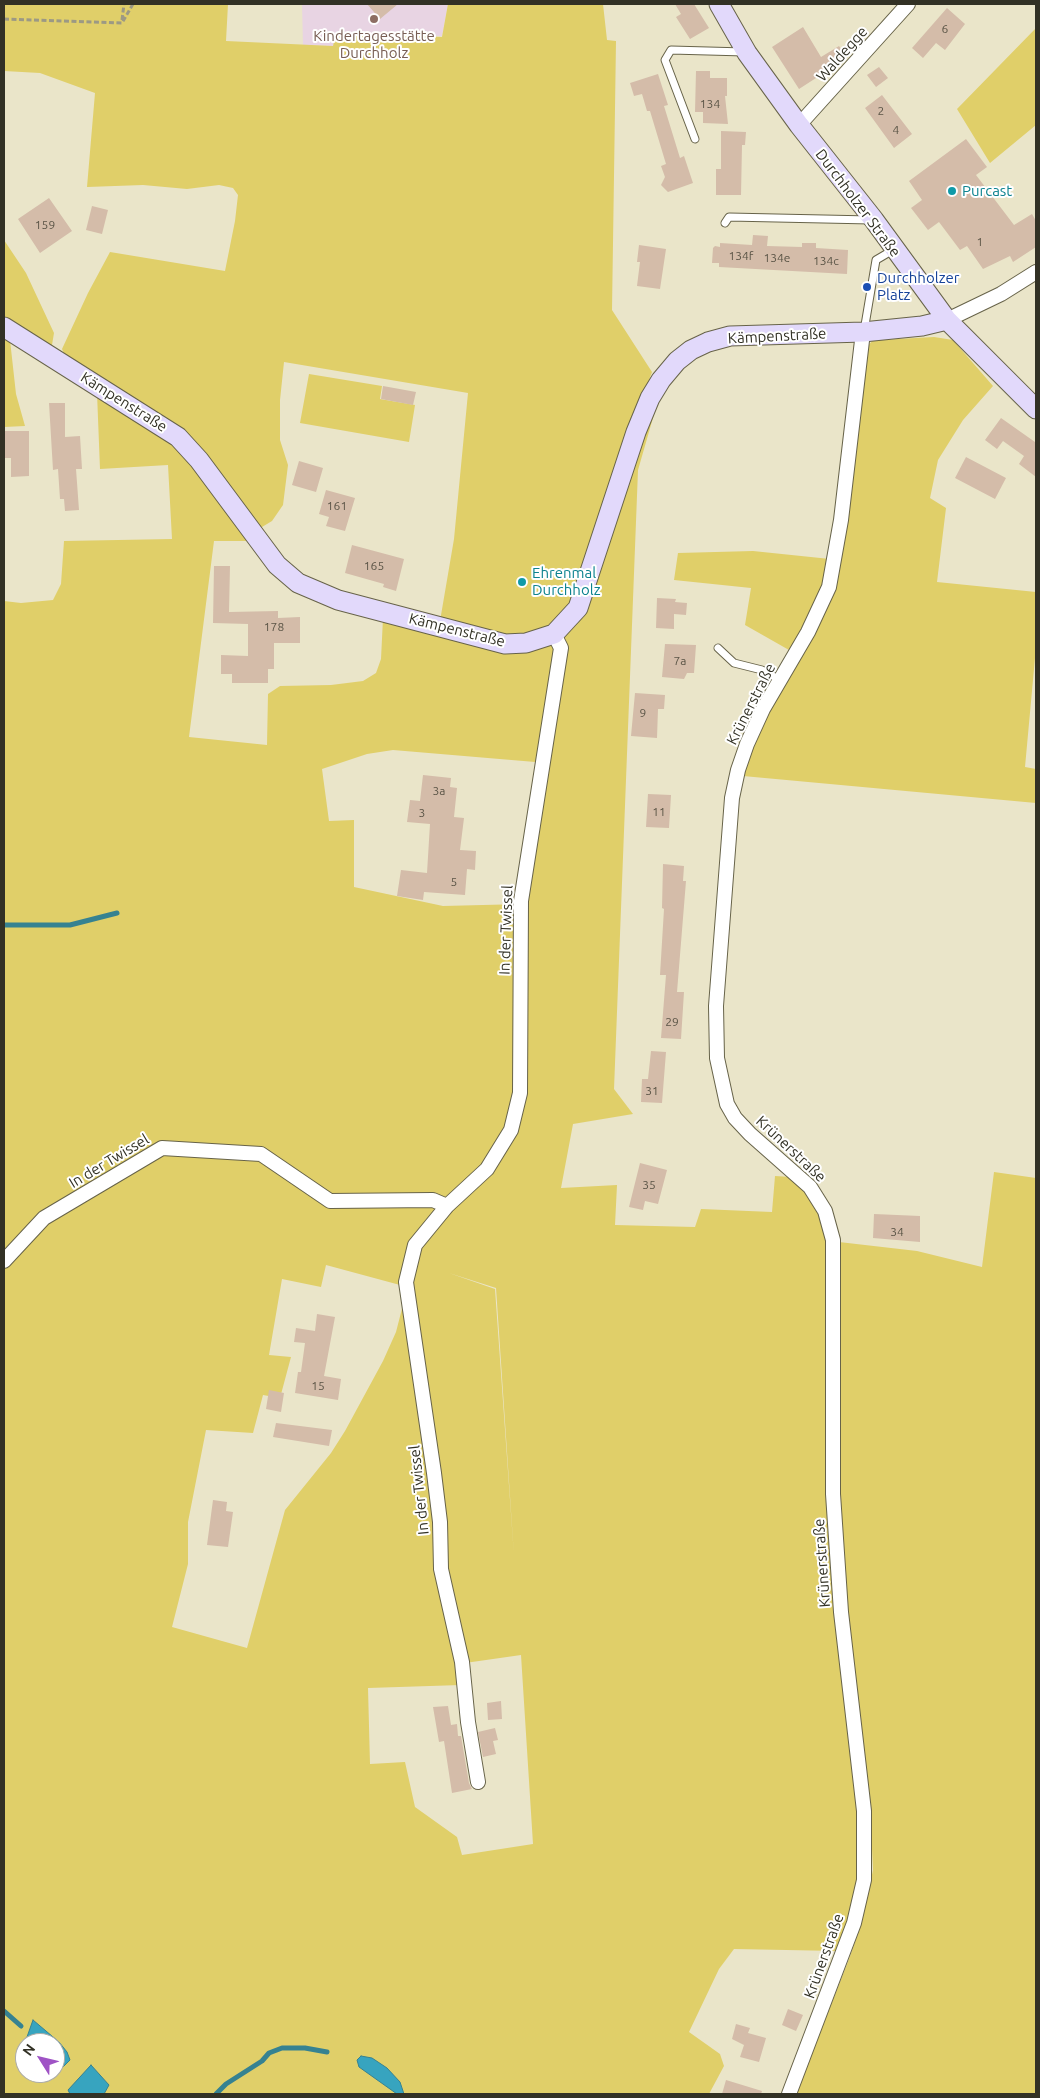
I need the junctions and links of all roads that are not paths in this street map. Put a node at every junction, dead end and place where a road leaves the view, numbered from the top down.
1 (719, 4) edge
2 (908, 4) edge
3 (747, 52) junction
4 (799, 125) junction
5 (695, 139) dead end
6 (874, 220) junction
7 (725, 223) dead end
8 (893, 250) junction
9 (1036, 272) edge
10 (947, 320) junction
11 (4, 327) edge
12 (863, 332) junction
13 (1036, 409) edge
14 (554, 634) junction
15 (718, 648) dead end
16 (780, 680) junction
17 (448, 1206) junction
18 (4, 1261) edge
19 (478, 1782) dead end
20 (789, 2094) edge

1 - 3 street, Durchholzer Straße
2 - 4 street, Waldegge
3 - 4 street, Durchholzer Straße
3 - 5 lane
4 - 6 street, Durchholzer Straße
6 - 7 lane
6 - 8 street, Durchholzer Straße
8 - 10 street, Durchholzer Straße
8 - 12 lane
9 - 10 street
10 - 12 street, Kämpenstraße
10 - 13 street, Durchholzer Straße
11 - 14 street, Kämpenstraße
12 - 14 street, Kämpenstraße
12 - 16 street, Krünerstraße
14 - 17 street, In der Twissel
15 - 16 lane
16 - 20 street, Krünerstraße
17 - 18 street, In der Twissel
17 - 19 street, In der Twissel

